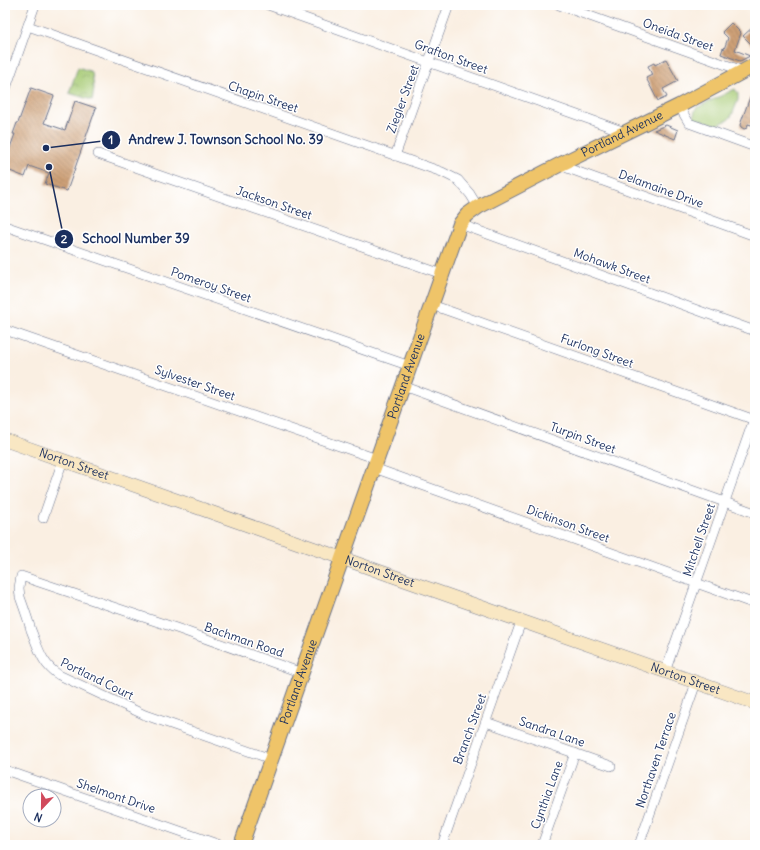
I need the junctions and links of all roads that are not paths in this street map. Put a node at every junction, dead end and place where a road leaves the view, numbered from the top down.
1 (35, 5) edge
2 (268, 5) edge
3 (449, 5) edge
4 (559, 5) edge
5 (28, 26) junction
6 (428, 62) junction
7 (749, 68) edge
8 (5, 91) edge
9 (679, 106) junction
10 (625, 132) junction
11 (755, 147) edge
12 (98, 154) dead end
13 (395, 156) junction
14 (559, 165) junction
15 (478, 207) junction
16 (460, 224) junction
17 (5, 226) edge
18 (755, 236) edge
19 (442, 274) junction
20 (432, 304) junction
21 (5, 330) edge
22 (755, 332) edge
23 (410, 366) junction
24 (403, 386) junction
25 (755, 419) edge
26 (5, 440) edge
27 (63, 460) junction
28 (375, 463) junction
29 (725, 502) junction
30 (755, 513) edge
31 (43, 518) dead end
32 (343, 558) junction
33 (696, 583) junction
34 (755, 604) edge
35 (522, 622) junction
36 (179, 630) joint
37 (302, 672) junction
38 (665, 672) junction
39 (696, 683) junction
40 (755, 703) edge
41 (486, 722) junction
42 (575, 753) junction
43 (272, 759) junction
44 (611, 766) dead end
45 (5, 770) edge
46 (220, 845) edge
47 (241, 845) edge
48 (442, 845) edge
49 (542, 845) edge
50 (639, 845) edge

1 - 5 street
2 - 6 street, Grafton Street
3 - 6 street, Ziegler Street
4 - 7 street, Oneida Street
5 - 8 street
5 - 13 street, Chapin Street
6 - 10 street, Grafton Street
6 - 13 street, Ziegler Street
7 - 9 main road, Portland Avenue
9 - 10 main road, Portland Avenue
9 - 11 street
10 - 14 main road, Portland Avenue
12 - 19 street, Jackson Street
13 - 15 street, Chapin Street
14 - 15 main road, Portland Avenue
14 - 18 street, Delamaine Drive
15 - 16 main road, Portland Avenue
16 - 19 main road, Portland Avenue
16 - 22 street, Mohawk Street
17 - 23 street, Pomeroy Street
19 - 20 main road, Portland Avenue
20 - 23 main road, Portland Avenue
20 - 25 street, Furlong Street
21 - 28 street, Sylvester Street
23 - 24 main road, Portland Avenue
24 - 28 main road, Portland Avenue
24 - 29 street, Turpin Street
25 - 29 street, Mitchell Street
26 - 27 main road, Norton Street
27 - 31 street
27 - 32 main road, Norton Street
28 - 32 main road, Portland Avenue
28 - 33 street, Dickinson Street
29 - 30 street, Turpin Street
29 - 33 street, Mitchell Street
32 - 35 main road, Norton Street
32 - 37 main road, Portland Avenue
33 - 34 street, Dickinson Street
33 - 38 street, Mitchell Street
35 - 38 main road, Norton Street
35 - 41 street, Branch Street
36 - 37 street, Bachman Road
36 - 43 street, Portland Court
37 - 43 main road, Portland Avenue
38 - 39 main road, Norton Street
39 - 40 main road, Norton Street
39 - 50 street, Northaven Terrace
41 - 42 street, Sandra Lane
41 - 48 street, Branch Street
42 - 44 street, Sandra Lane
42 - 49 street, Cynthia Lane
43 - 47 main road, Portland Avenue
45 - 46 street, Shelmont Drive

